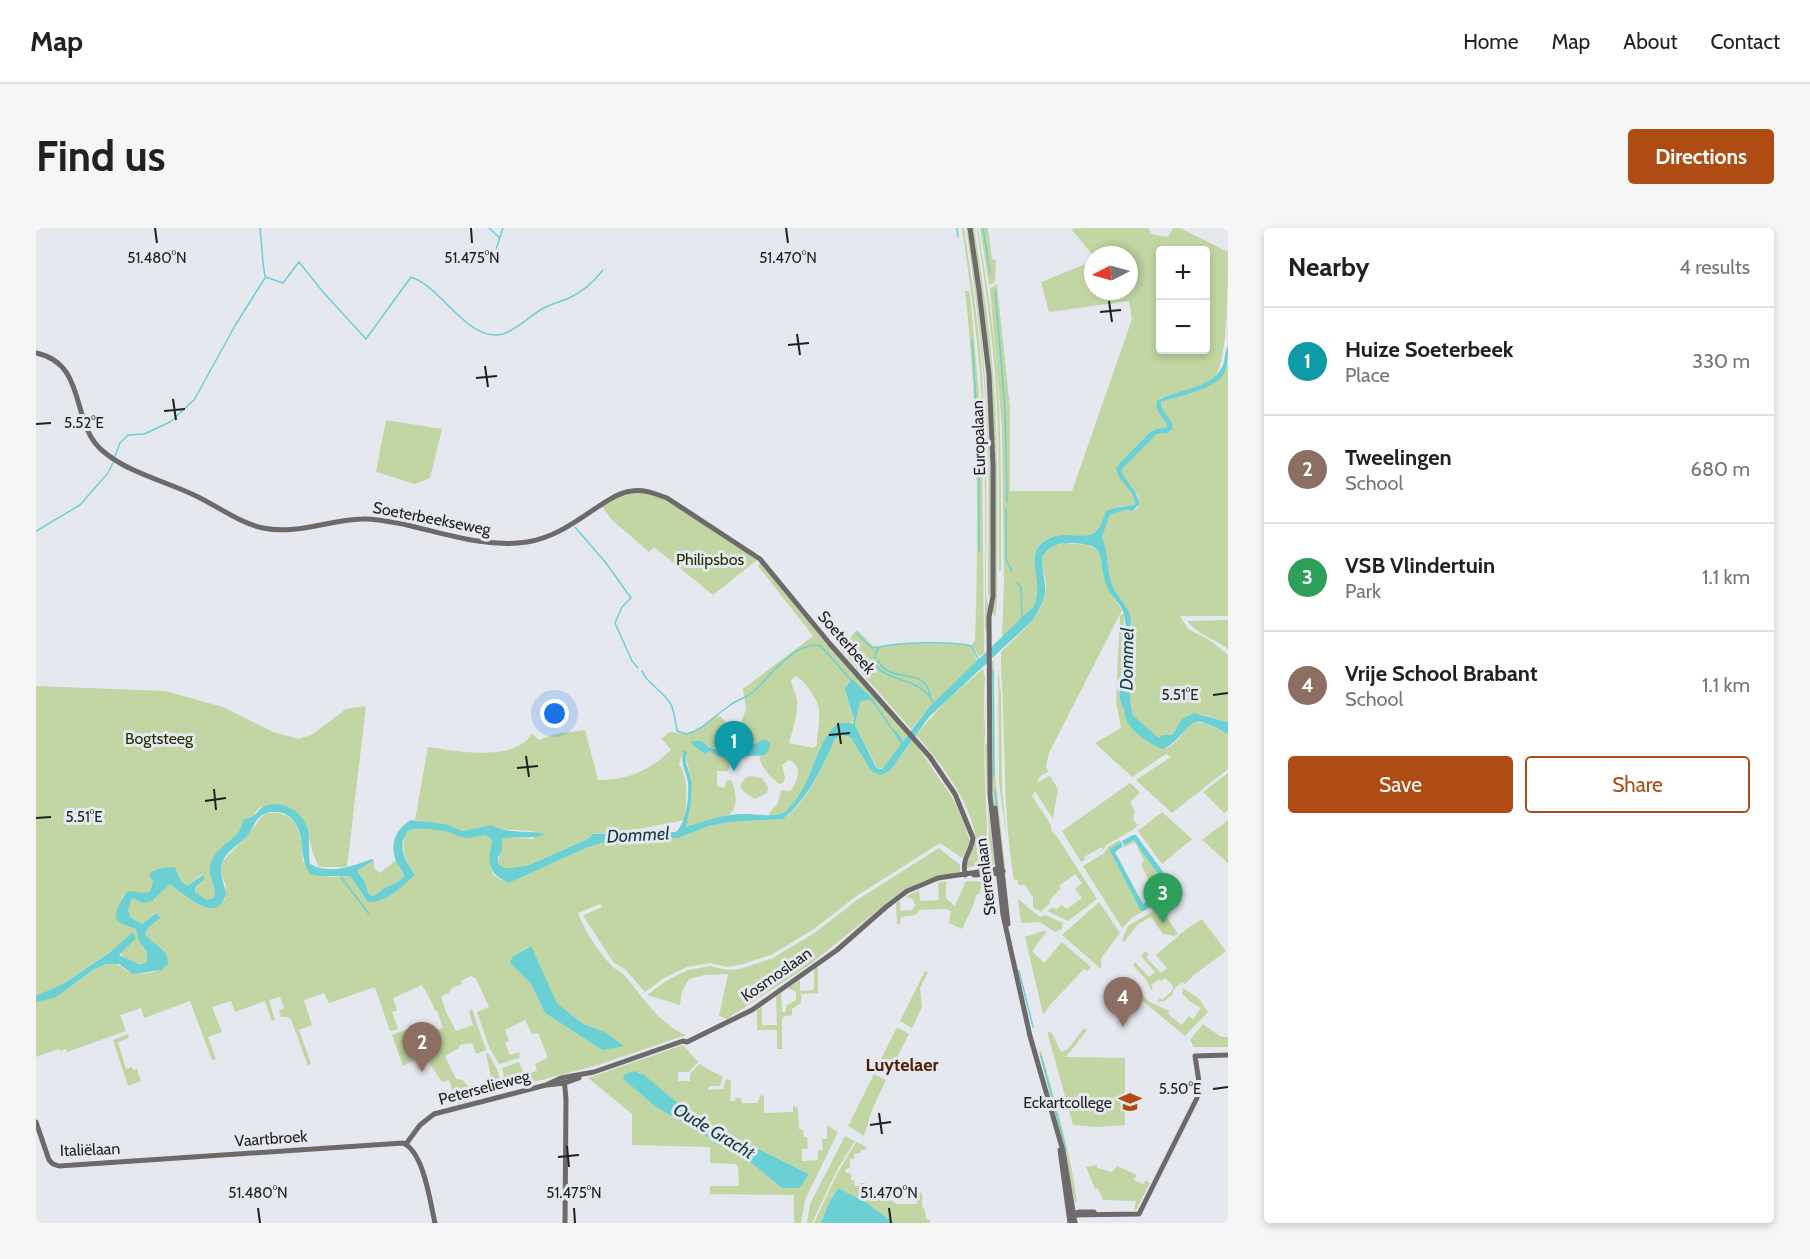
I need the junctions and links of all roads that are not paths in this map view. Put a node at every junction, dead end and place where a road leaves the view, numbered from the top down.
1 (970, 228) edge
2 (36, 352) edge
3 (760, 559) joint
4 (989, 649) joint
5 (1000, 871) junction
6 (967, 875) junction
7 (1228, 1054) edge
8 (564, 1080) junction
9 (36, 1122) edge
10 (406, 1144) junction
11 (138, 1161) joint
12 (1073, 1217) edge
13 (435, 1223) edge
14 (565, 1223) edge
15 (1070, 1223) edge

1 - 4 street, Europalaan
2 - 3 street, Soeterbeekseweg
3 - 6 street, Soeterbeek
4 - 5 street, Sterrenlaan
5 - 6 street, Kosmoslaan
5 - 12 street, Sterrenlaan
6 - 8 street, Kosmoslaan
7 - 12 street
8 - 10 street, Peterselieweg
8 - 14 street
9 - 11 street, Italiëlaan
10 - 11 street, Vaartbroek
10 - 13 street
12 - 15 street, Sterrenlaan

